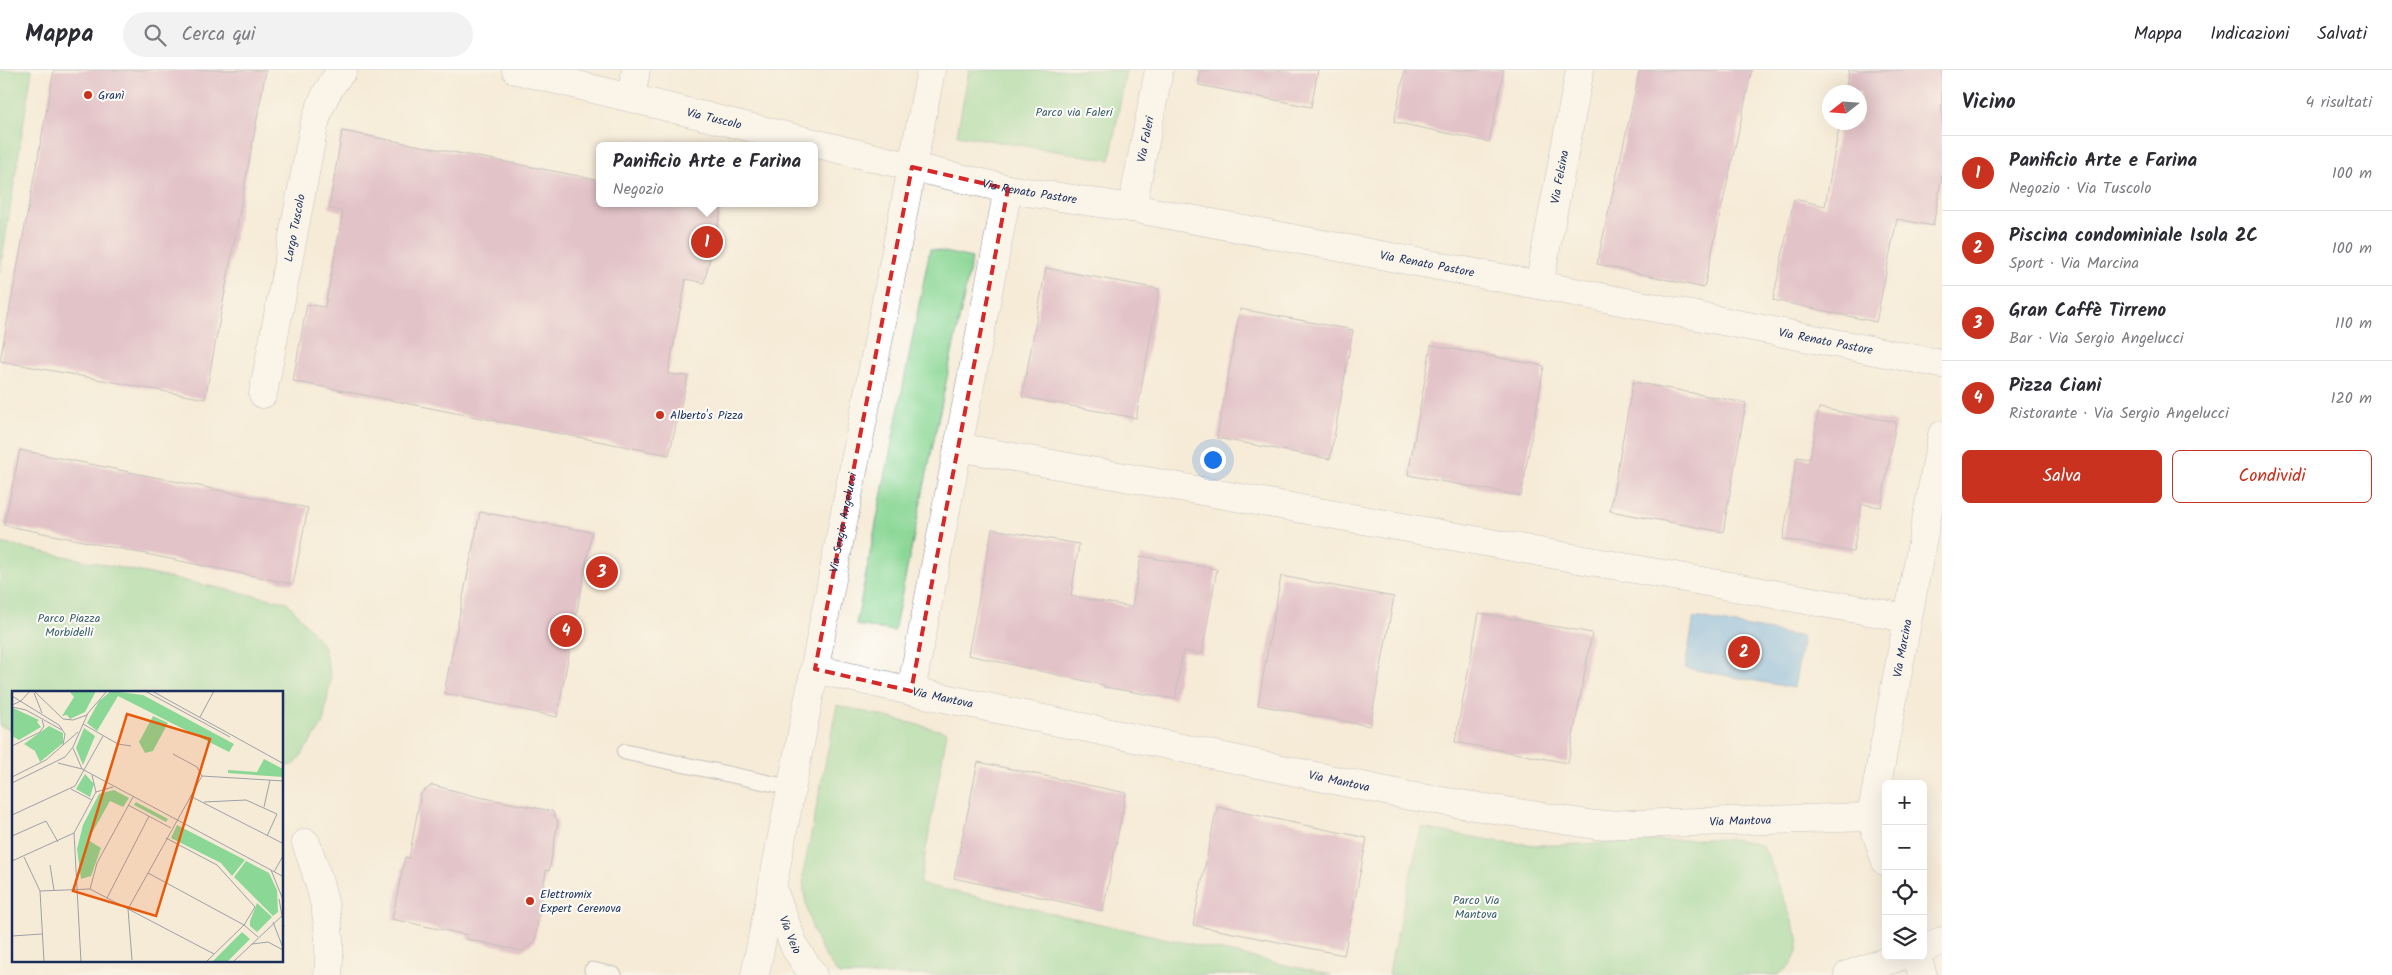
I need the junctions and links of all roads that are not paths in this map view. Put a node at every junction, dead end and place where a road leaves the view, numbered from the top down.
1 (343, 70) edge
2 (516, 70) edge
3 (636, 70) edge
4 (931, 70) edge
5 (1159, 70) edge
6 (1580, 70) edge
7 (631, 97) junction
8 (809, 142) edge
9 (818, 144) edge
10 (912, 168) junction
11 (1008, 188) junction
12 (1132, 208) junction
13 (1539, 285) junction
14 (1942, 364) edge
15 (264, 394) dead end
16 (1942, 435) edge
17 (958, 447) junction
18 (1907, 618) junction
19 (816, 669) junction
20 (911, 691) junction
21 (625, 752) dead end
22 (793, 788) junction
23 (1871, 817) junction
24 (306, 843) dead end
25 (1882, 850) edge
26 (772, 890) junction
27 (1942, 941) edge
28 (1927, 947) edge
29 (1890, 960) edge
30 (1917, 960) edge
31 (592, 970) dead end
32 (328, 975) edge
33 (614, 975) edge
34 (755, 975) edge
35 (813, 975) edge
36 (1848, 975) edge
37 (1923, 975) edge

1 - 15 street, Largo Tuscolo
2 - 7 street, Via Tuscolo
3 - 7 street
4 - 10 street, Via Sergio Angelucci
5 - 12 street, Via Faleri
6 - 13 street, Via Felsina
7 - 8 street, Via Tuscolo
9 - 10 street, Via Tuscolo
10 - 11 street, Via Renato Pastore
10 - 19 street, Via Sergio Angelucci
11 - 12 street, Via Renato Pastore
11 - 17 street
12 - 13 street, Via Renato Pastore
13 - 14 street, Via Renato Pastore
16 - 18 street, Via Marcina
17 - 18 street
17 - 20 street
18 - 23 street, Via Marcina
19 - 20 street, Via Mantova
19 - 22 street, Via Sergio Angelucci
20 - 23 street, Via Mantova
21 - 22 lane
22 - 26 street, Via Sergio Angelucci
23 - 25 street, Via Marcina
24 - 32 street
26 - 34 street, Via Sergio Angelucci
26 - 35 street, Via Veio
27 - 28 street
29 - 36 street
30 - 37 street
31 - 33 lane

